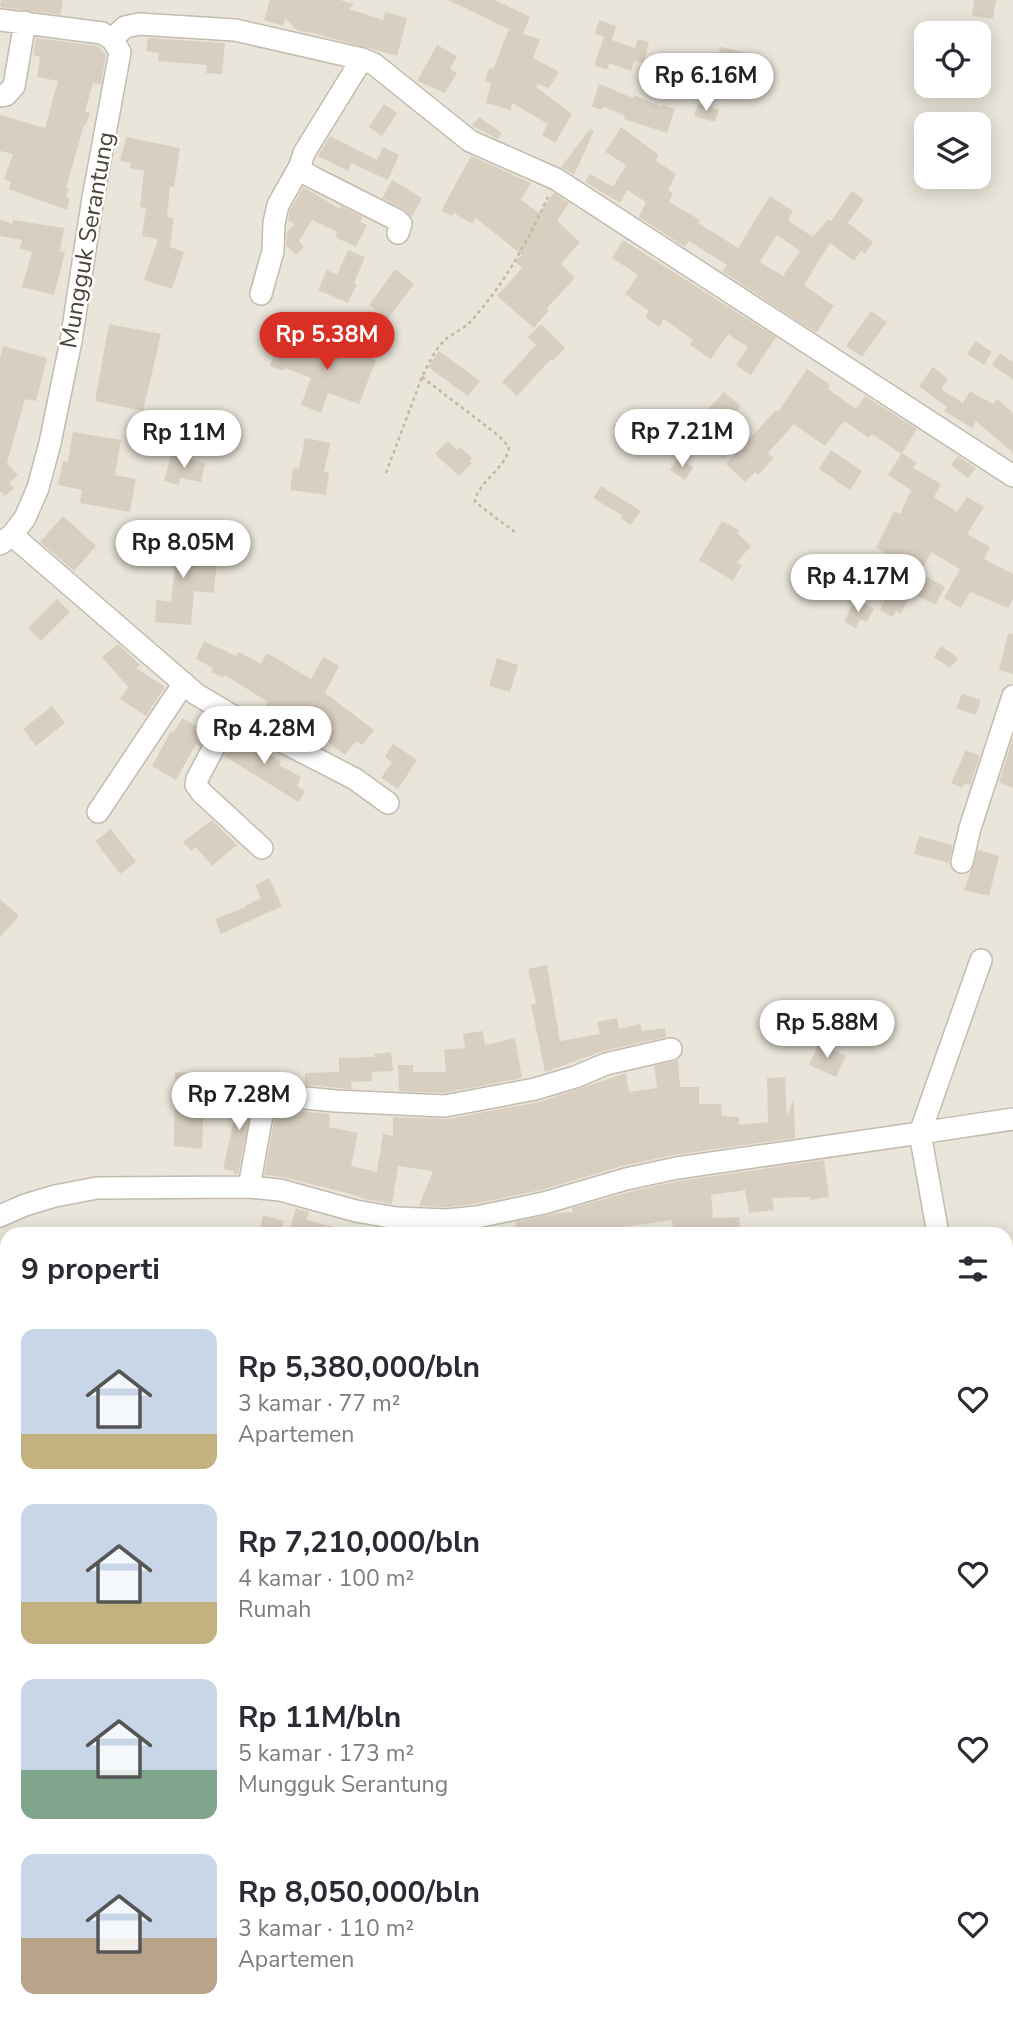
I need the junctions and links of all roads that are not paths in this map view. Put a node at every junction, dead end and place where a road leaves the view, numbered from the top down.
1 (0, 20) edge
2 (25, 22) junction
3 (112, 39) junction
4 (362, 59) junction
5 (0, 96) edge
6 (300, 166) junction
7 (398, 233) dead end
8 (261, 294) dead end
9 (1013, 476) edge
10 (6, 539) edge
11 (184, 683) junction
12 (1013, 696) edge
13 (231, 715) junction
14 (1008, 731) edge
15 (388, 803) dead end
16 (98, 812) dead end
17 (262, 848) dead end
18 (962, 862) dead end
19 (981, 960) dead end
20 (671, 1049) dead end
21 (1013, 1119) edge
22 (920, 1133) junction
23 (249, 1187) junction
24 (0, 1216) edge
25 (937, 1227) edge

1 - 2 street
2 - 3 street
2 - 5 street
3 - 4 street
3 - 10 street, Mungguk Serantung
4 - 6 street
4 - 9 street
6 - 7 street
6 - 8 street
10 - 11 street
11 - 13 street
11 - 16 street
12 - 14 street
13 - 15 street
13 - 17 street
14 - 18 street
19 - 22 street
20 - 23 street
21 - 22 street
22 - 23 street
22 - 25 street
23 - 24 street

